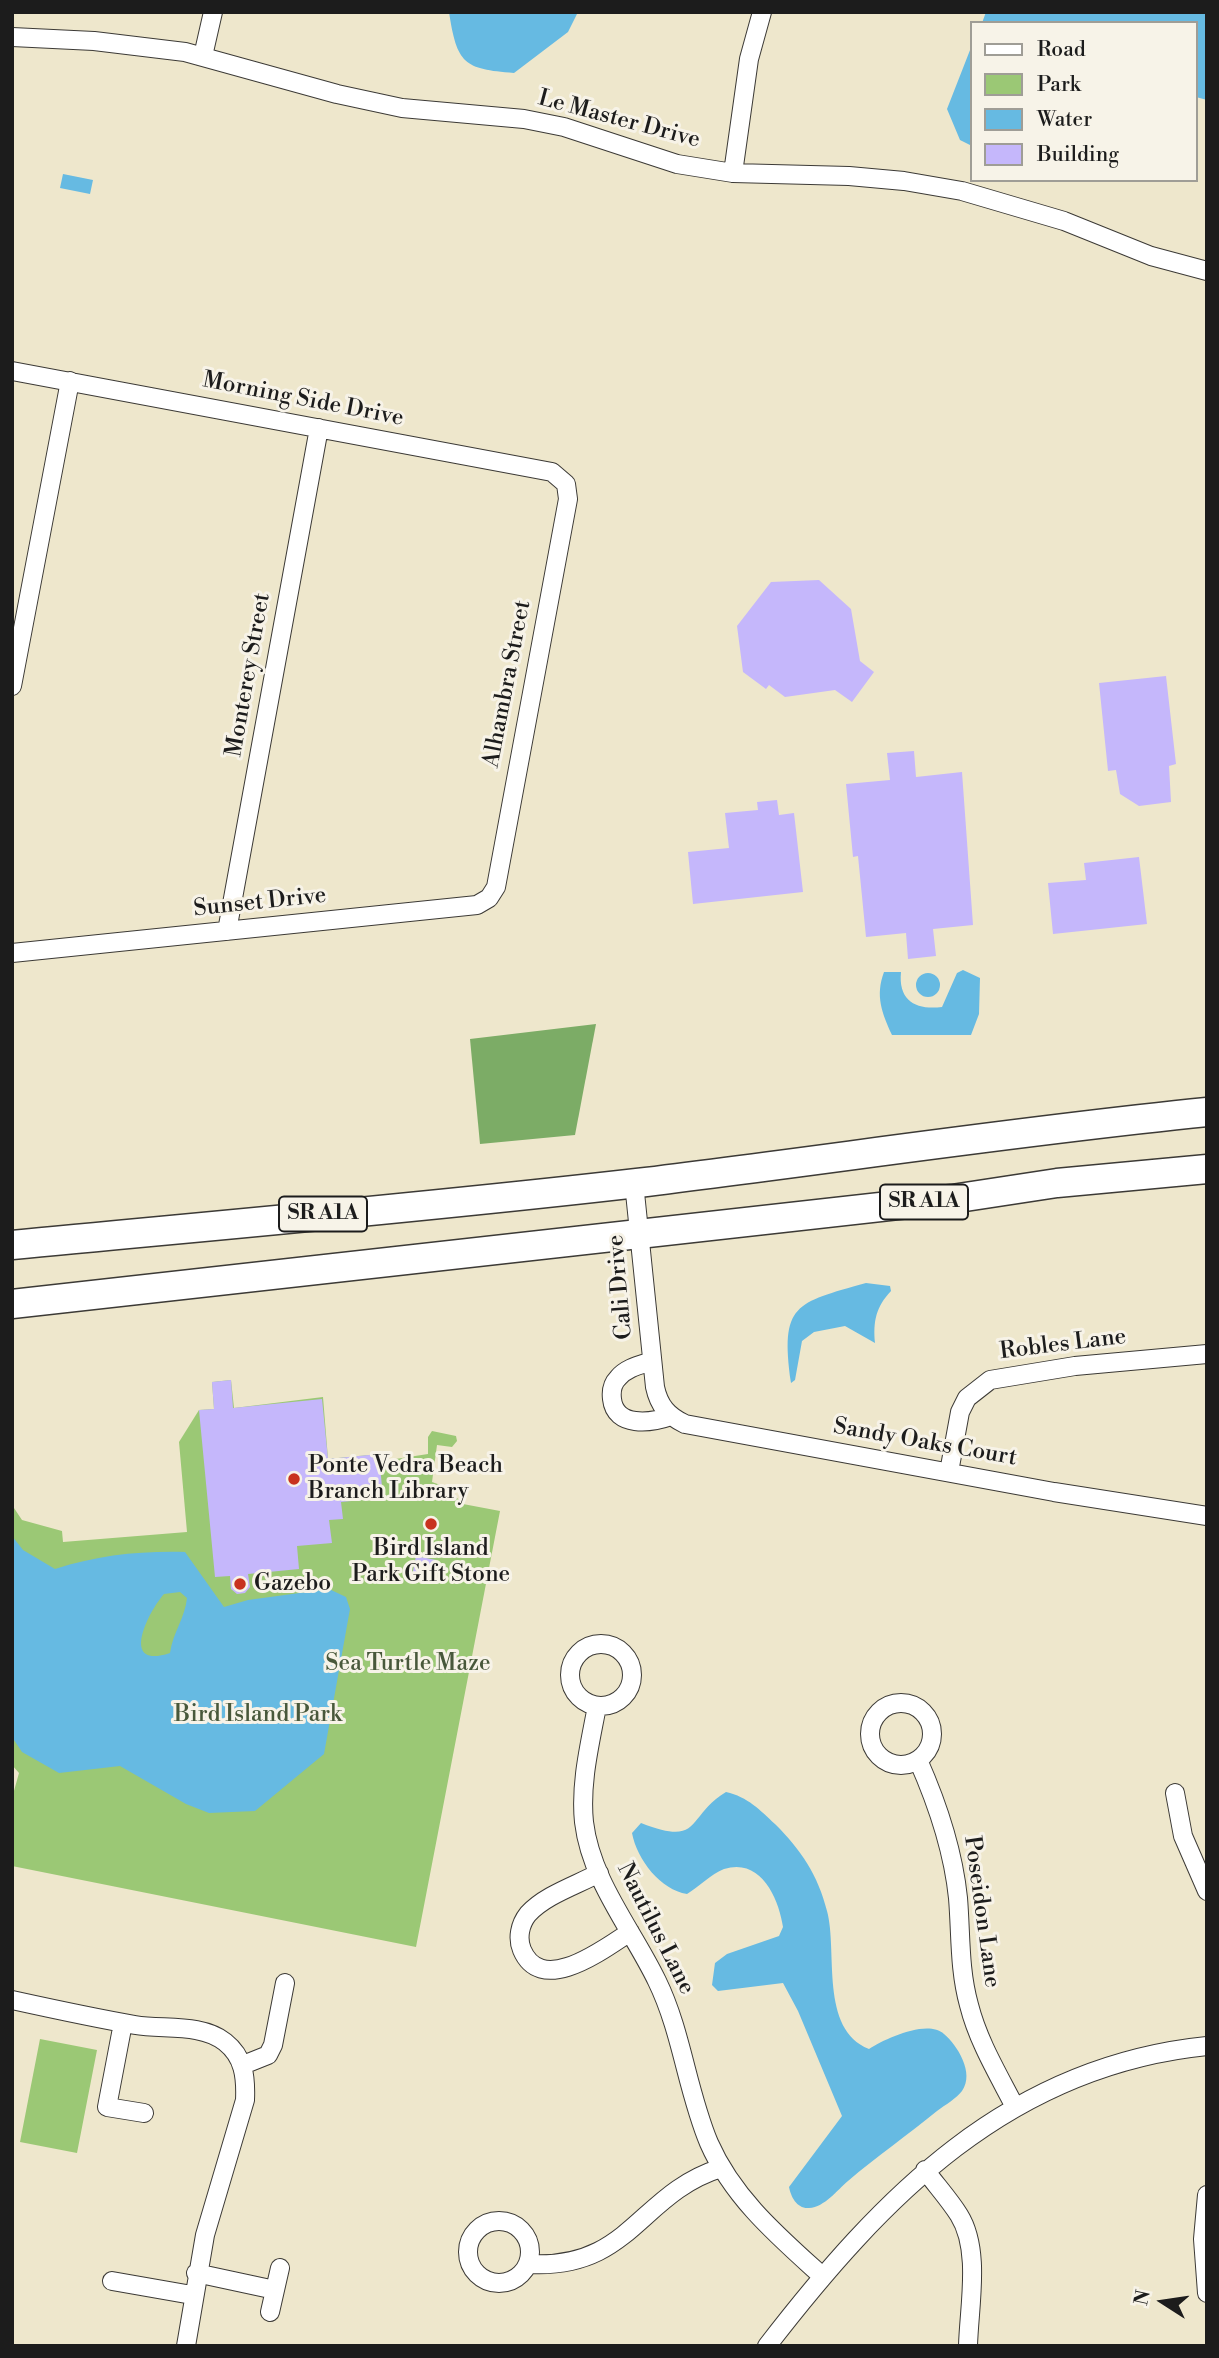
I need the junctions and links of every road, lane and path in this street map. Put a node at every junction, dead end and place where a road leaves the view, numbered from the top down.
1 (213, 12) edge
2 (762, 12) edge
3 (12, 37) edge
4 (203, 56) junction
5 (733, 173) junction
6 (1207, 271) edge
7 (12, 370) edge
8 (70, 381) junction
9 (319, 428) junction
10 (568, 499) joint
11 (12, 686) edge
12 (497, 878) joint
13 (227, 931) junction
14 (12, 953) edge
15 (1207, 1112) edge
16 (1207, 1169) edge
17 (634, 1183) junction
18 (641, 1233) junction
19 (12, 1245) edge
20 (12, 1304) edge
21 (1207, 1354) edge
22 (652, 1361) junction
23 (671, 1416) junction
24 (948, 1472) junction
25 (1207, 1516) edge
26 (597, 1706) dead end
27 (918, 1760) dead end
28 (1175, 1793) dead end
29 (599, 1873) junction
30 (1207, 1892) edge
31 (630, 1932) junction
32 (285, 1983) dead end
33 (12, 2000) edge
34 (123, 2023) junction
35 (1207, 2046) edge
36 (239, 2058) junction
37 (1015, 2107) junction
38 (144, 2113) dead end
39 (721, 2168) junction
40 (925, 2170) junction
41 (1207, 2194) edge
42 (528, 2264) dead end
43 (280, 2268) dead end
44 (196, 2273) junction
45 (822, 2276) junction
46 (112, 2281) dead end
47 (275, 2290) junction
48 (1207, 2293) edge
49 (192, 2295) junction
50 (270, 2312) dead end
51 (186, 2346) edge
52 (767, 2346) edge
53 (968, 2346) edge

1 - 4 street
2 - 5 street
3 - 4 street, Le Master Drive
4 - 5 street, Le Master Drive
5 - 6 street, Le Master Drive
7 - 8 street, Morning Side Drive
8 - 9 street, Morning Side Drive
8 - 11 street
9 - 10 street, Morning Side Drive
9 - 13 street, Monterey Street
10 - 12 street, Alhambra Street
12 - 13 street, Sunset Drive
13 - 14 street, Sunset Drive
15 - 17 main road, SR A1A
16 - 18 main road, SR A1A
17 - 18 street, Cali Drive
17 - 19 main road, SR A1A
18 - 20 main road, SR A1A
18 - 22 street, Cali Drive
21 - 24 street, Robles Lane
22 - 23 street, Cali Drive
22 - 23 street
23 - 24 street, Sandy Oaks Court
24 - 25 street, Sandy Oaks Court
26 - 29 street, Nautilus Lane
27 - 37 street, Poseidon Lane
28 - 30 street
29 - 31 street, Nautilus Lane
29 - 31 street
31 - 39 street, Nautilus Lane
32 - 36 street
33 - 34 street
34 - 36 street
34 - 38 street
35 - 37 street
36 - 44 street
37 - 40 street
39 - 42 street
39 - 45 street, Nautilus Lane
40 - 45 street
40 - 53 street
41 - 48 street
43 - 47 street
44 - 47 street
44 - 49 street
45 - 52 street
46 - 49 street
47 - 50 street
49 - 51 street

